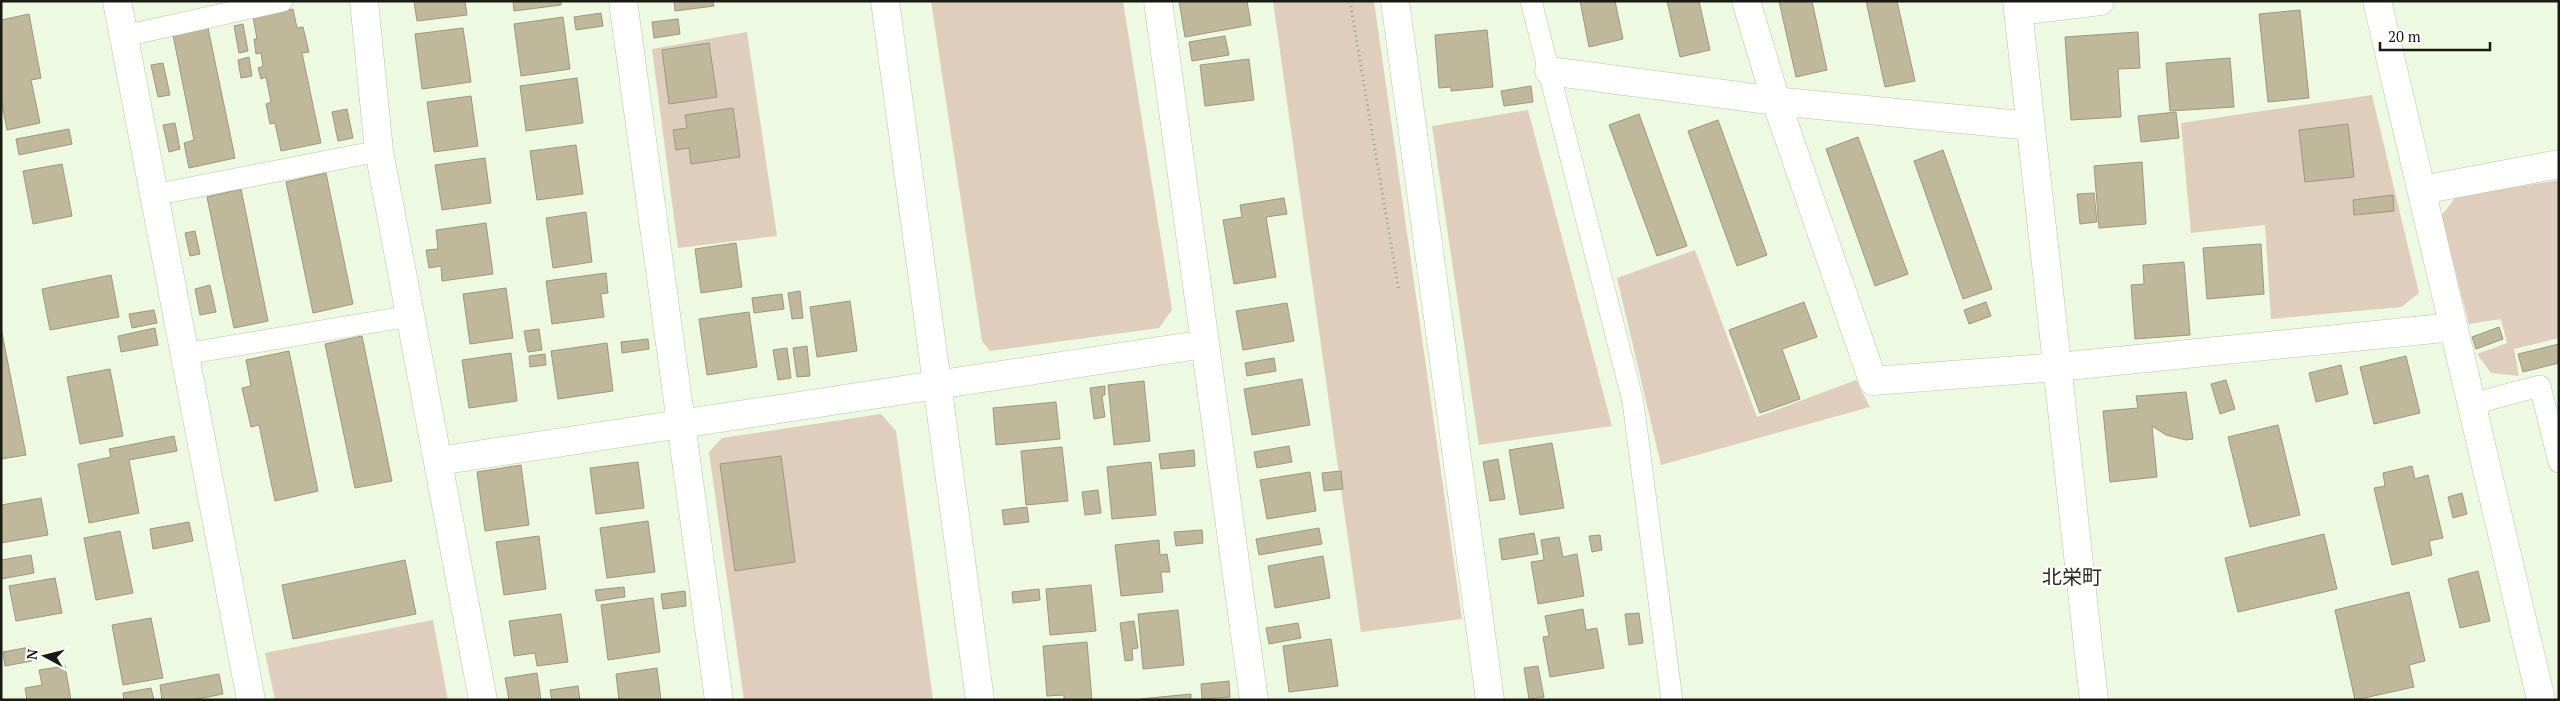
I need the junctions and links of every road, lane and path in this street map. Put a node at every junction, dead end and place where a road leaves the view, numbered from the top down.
1 (117, 1) edge
2 (282, 1) edge
3 (364, 1) edge
4 (623, 1) edge
5 (885, 1) edge
6 (1158, 1) edge
7 (1395, 1) edge
8 (1531, 1) edge
9 (1746, 1) edge
10 (2100, 1) edge
11 (2378, 1) edge
12 (2018, 6) edge
13 (124, 36) junction
14 (1549, 71) junction
15 (1776, 101) junction
16 (2031, 126) junction
17 (379, 151) junction
18 (2559, 164) edge
19 (2422, 190) junction
20 (154, 195) junction
21 (410, 316) junction
22 (2454, 327) junction
23 (1205, 344) junction
24 (185, 354) junction
25 (2058, 368) junction
26 (937, 386) junction
27 (2472, 404) junction
28 (682, 424) junction
29 (438, 460) junction
30 (2559, 462) edge
31 (251, 700) edge
32 (483, 700) edge
33 (719, 700) edge
34 (980, 700) edge
35 (1254, 700) edge
36 (1490, 700) edge
37 (1672, 700) edge
38 (2094, 700) edge
39 (2541, 700) edge

1 - 13 street
2 - 13 lane
3 - 17 street
4 - 28 street
5 - 26 street
6 - 23 street
7 - 36 street
8 - 14 lane
9 - 15 street
10 - 12 street
11 - 19 street
12 - 16 street
13 - 20 street
14 - 15 street
14 - 37 lane
15 - 16 street
15 - 25 street
16 - 25 street
17 - 20 lane
17 - 21 street
18 - 19 street
19 - 22 street
20 - 24 street
21 - 24 lane
21 - 29 street
22 - 25 street
22 - 27 street
23 - 26 street
23 - 35 street
24 - 31 street
25 - 38 street
26 - 28 street
26 - 34 street
27 - 30 lane
27 - 39 street
28 - 29 street
28 - 33 street
29 - 32 street

